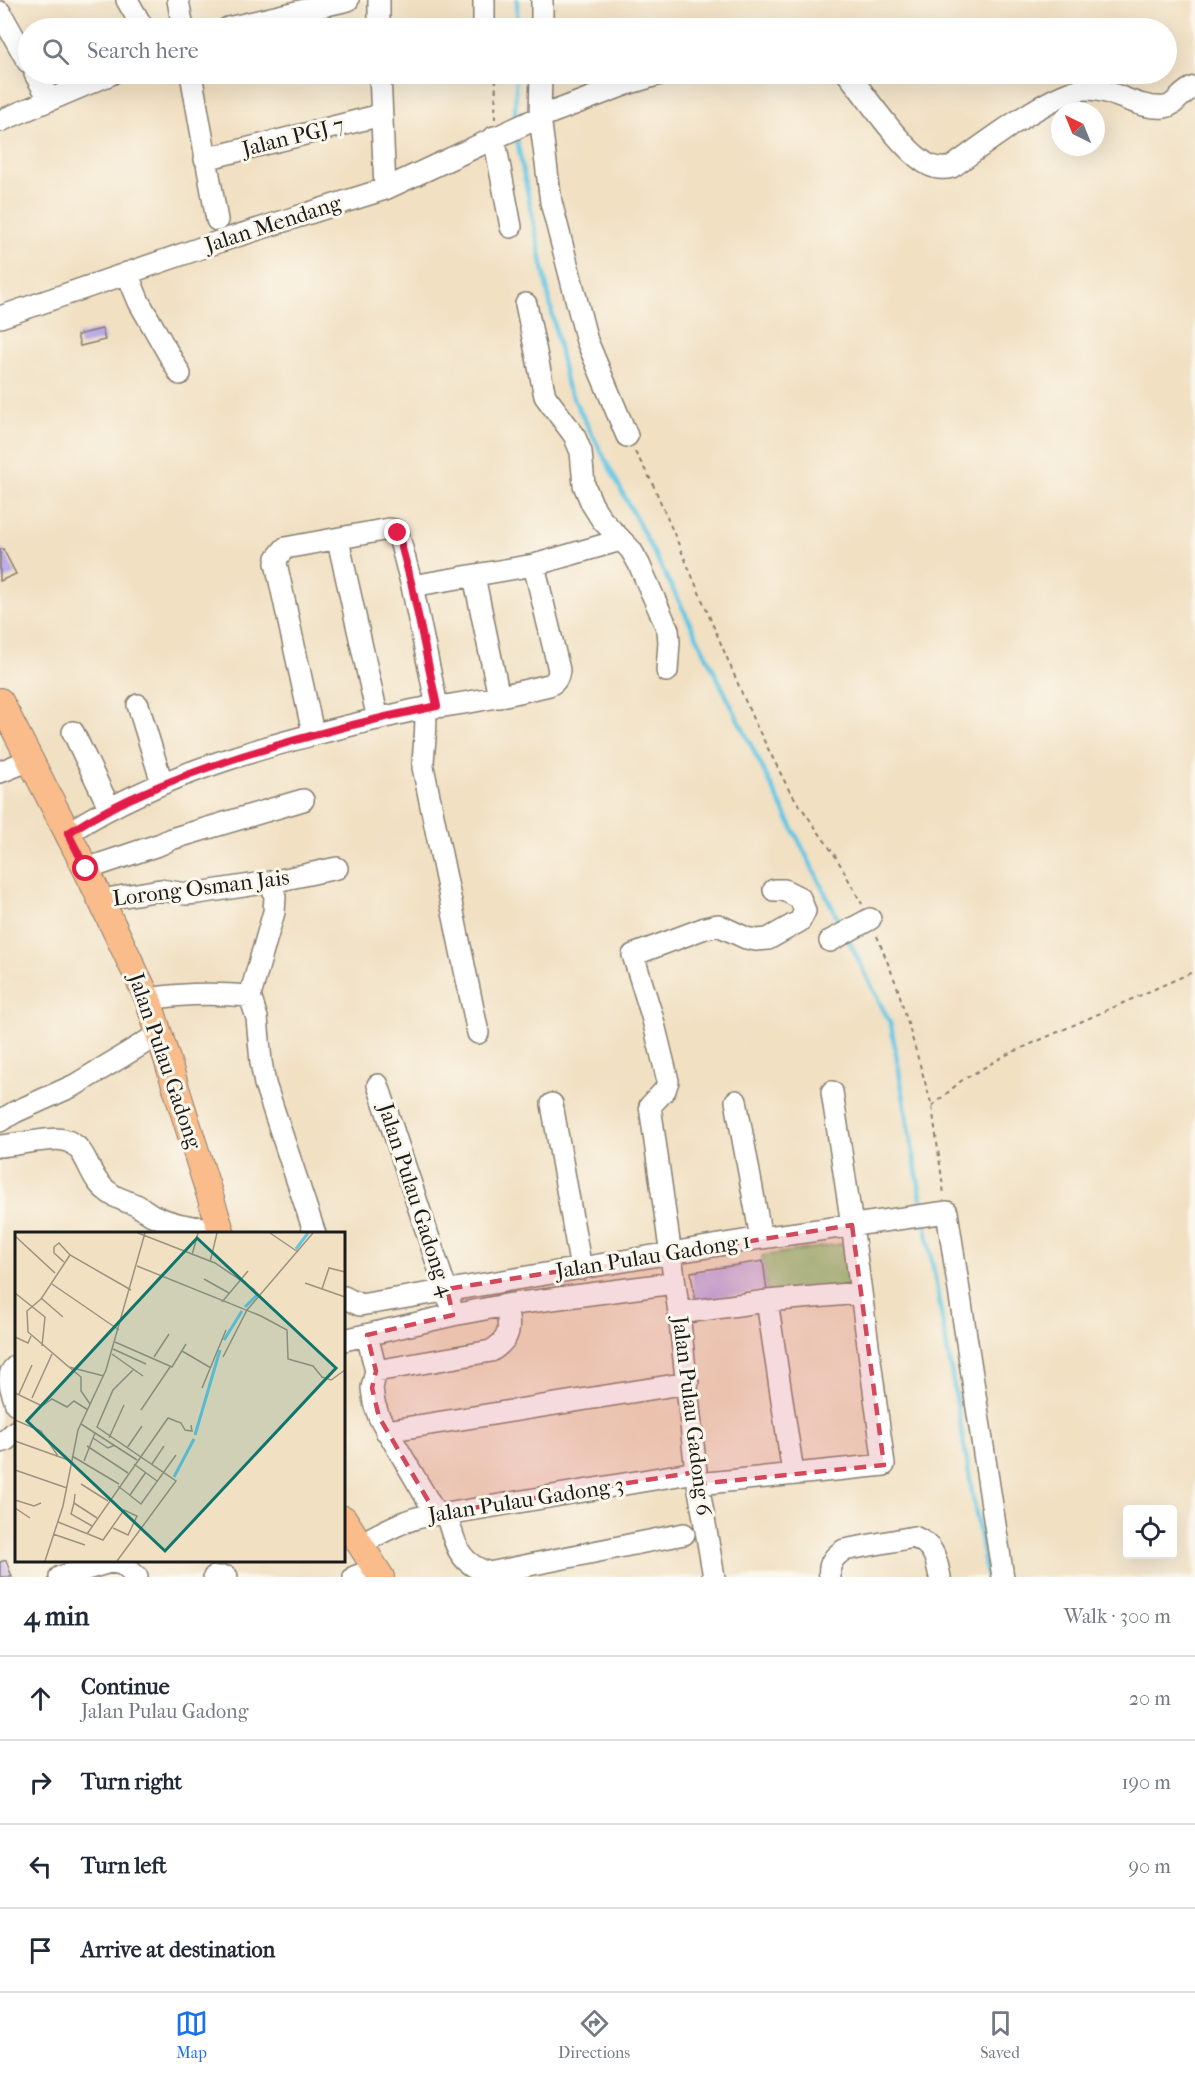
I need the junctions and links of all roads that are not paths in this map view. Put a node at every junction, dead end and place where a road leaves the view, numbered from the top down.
1 (127, 0) edge
2 (178, 0) edge
3 (348, 0) edge
4 (379, 0) edge
5 (484, 0) edge
6 (542, 0) edge
7 (0, 12) edge
8 (137, 18) edge
9 (181, 18) edge
10 (271, 18) edge
11 (379, 18) edge
12 (484, 18) edge
13 (542, 18) edge
14 (18, 44) edge
15 (41, 84) edge
16 (88, 84) edge
17 (193, 84) edge
18 (380, 84) edge
19 (540, 84) edge
20 (627, 84) edge
21 (856, 84) edge
22 (1195, 87) edge
23 (50, 100) junction
24 (381, 115) junction
25 (535, 119) junction
26 (0, 121) edge
27 (497, 136) junction
28 (205, 159) junction
29 (385, 189) junction
30 (217, 220) dead end
31 (511, 227) dead end
32 (127, 273) junction
33 (526, 304) dead end
34 (0, 317) edge
35 (180, 374) dead end
36 (627, 436) road end
37 (338, 540) junction
38 (621, 540) junction
39 (534, 566) junction
40 (474, 576) junction
41 (412, 586) junction
42 (667, 671) dead end
43 (499, 697) junction
44 (0, 701) edge
45 (138, 705) dead end
46 (431, 707) junction
47 (378, 719) junction
48 (73, 732) dead end
49 (313, 734) junction
50 (30, 760) junction
51 (0, 772) edge
52 (162, 783) junction
53 (303, 800) dead end
54 (109, 807) junction
55 (68, 833) junction
56 (337, 868) dead end
57 (86, 869) junction
58 (271, 882) junction
59 (774, 890) dead end
60 (101, 900) junction
61 (868, 920) road end
62 (830, 941) dead end
63 (250, 996) junction
64 (148, 999) junction
65 (478, 1033) dead end
66 (159, 1034) junction
67 (378, 1085) dead end
68 (832, 1092) dead end
69 (736, 1101) dead end
70 (552, 1104) dead end
71 (0, 1121) edge
72 (0, 1146) edge
73 (852, 1225) junction
74 (221, 1230) edge
75 (315, 1232) edge
76 (761, 1238) junction
77 (671, 1255) junction
78 (581, 1269) junction
79 (674, 1283) junction
80 (447, 1289) junction
81 (860, 1293) junction
82 (352, 1301) edge
83 (767, 1301) junction
84 (506, 1305) junction
85 (679, 1313) junction
86 (453, 1315) junction
87 (367, 1335) junction
88 (345, 1340) edge
89 (15, 1367) edge
90 (376, 1371) junction
91 (688, 1383) junction
92 (15, 1401) edge
93 (387, 1431) junction
94 (15, 1432) edge
95 (0, 1442) edge
96 (793, 1473) junction
97 (697, 1478) junction
98 (441, 1514) junction
99 (345, 1521) edge
100 (684, 1534) dead end
101 (360, 1544) junction
102 (370, 1574) edge
103 (829, 1575) edge
104 (60, 1577) edge
105 (137, 1577) edge
106 (214, 1577) edge
107 (227, 1577) edge
108 (714, 1577) edge
109 (940, 1577) edge
110 (1003, 1577) edge

1 - 8 street
2 - 9 street
3 - 10 street
4 - 11 street
5 - 12 street
6 - 13 street
7 - 14 street
15 - 23 street
16 - 23 street
17 - 28 street
18 - 24 street
19 - 25 street
20 - 25 street, Jalan Mendang
21 - 22 street
23 - 26 street
24 - 28 street, Jalan PGJ 7
24 - 29 street
25 - 27 street, Jalan Mendang
25 - 36 street
27 - 29 street, Jalan Mendang
27 - 31 street
28 - 30 street
29 - 32 street, Jalan Mendang
32 - 34 street, Jalan Mendang
32 - 35 street
33 - 38 street
37 - 41 street
37 - 47 street
37 - 49 street
38 - 39 street
38 - 42 street
39 - 40 street
39 - 43 street
40 - 41 street
40 - 43 street
41 - 46 street
43 - 46 street
44 - 50 main road, Jalan Pulau Gadong
45 - 52 street
46 - 47 street
46 - 65 street
47 - 49 street
48 - 54 street
49 - 52 street
50 - 51 street
50 - 55 main road, Jalan Pulau Gadong
52 - 54 street
53 - 57 street
54 - 55 street
55 - 57 main road, Jalan Pulau Gadong
56 - 58 street, Lorong Osman Jais
57 - 60 main road, Jalan Pulau Gadong
58 - 60 street, Lorong Osman Jais
58 - 63 street
59 - 77 street, Jalan Pulau Gadong 6
60 - 64 main road, Jalan Pulau Gadong
61 - 62 street
63 - 64 street
63 - 75 street
64 - 66 main road, Jalan Pulau Gadong
66 - 71 street
66 - 74 main road, Jalan Pulau Gadong
67 - 80 street, Jalan Pulau Gadong 4
68 - 73 street
69 - 76 street
70 - 78 street
72 - 74 street
73 - 76 street, Jalan Pulau Gadong 1
73 - 81 street
73 - 110 street, Jalan Pulau Gadong 1
76 - 77 street, Jalan Pulau Gadong 1
77 - 78 street, Jalan Pulau Gadong 1
77 - 79 street, Jalan Pulau Gadong 6
78 - 80 street, Jalan Pulau Gadong 1
79 - 84 street
79 - 85 street, Jalan Pulau Gadong 6
80 - 82 street, Jalan Pulau Gadong 1
80 - 86 street, Jalan Pulau Gadong 4
81 - 83 street
81 - 96 street, Jalan Pulau Gadong 3
83 - 85 street
83 - 96 street
84 - 86 street
84 - 90 street
85 - 91 street, Jalan Pulau Gadong 6
86 - 87 street
87 - 88 street
87 - 90 street
89 - 92 street
90 - 93 street
91 - 93 street
91 - 97 street, Jalan Pulau Gadong 6
93 - 98 street
94 - 95 street
96 - 97 street, Jalan Pulau Gadong 3
97 - 98 street, Jalan Pulau Gadong 3
97 - 108 street, Jalan Pulau Gadong 6
98 - 100 street
98 - 101 street, Jalan Pulau Gadong 3
99 - 101 main road
101 - 102 main road
103 - 109 street
104 - 105 street
106 - 107 street

